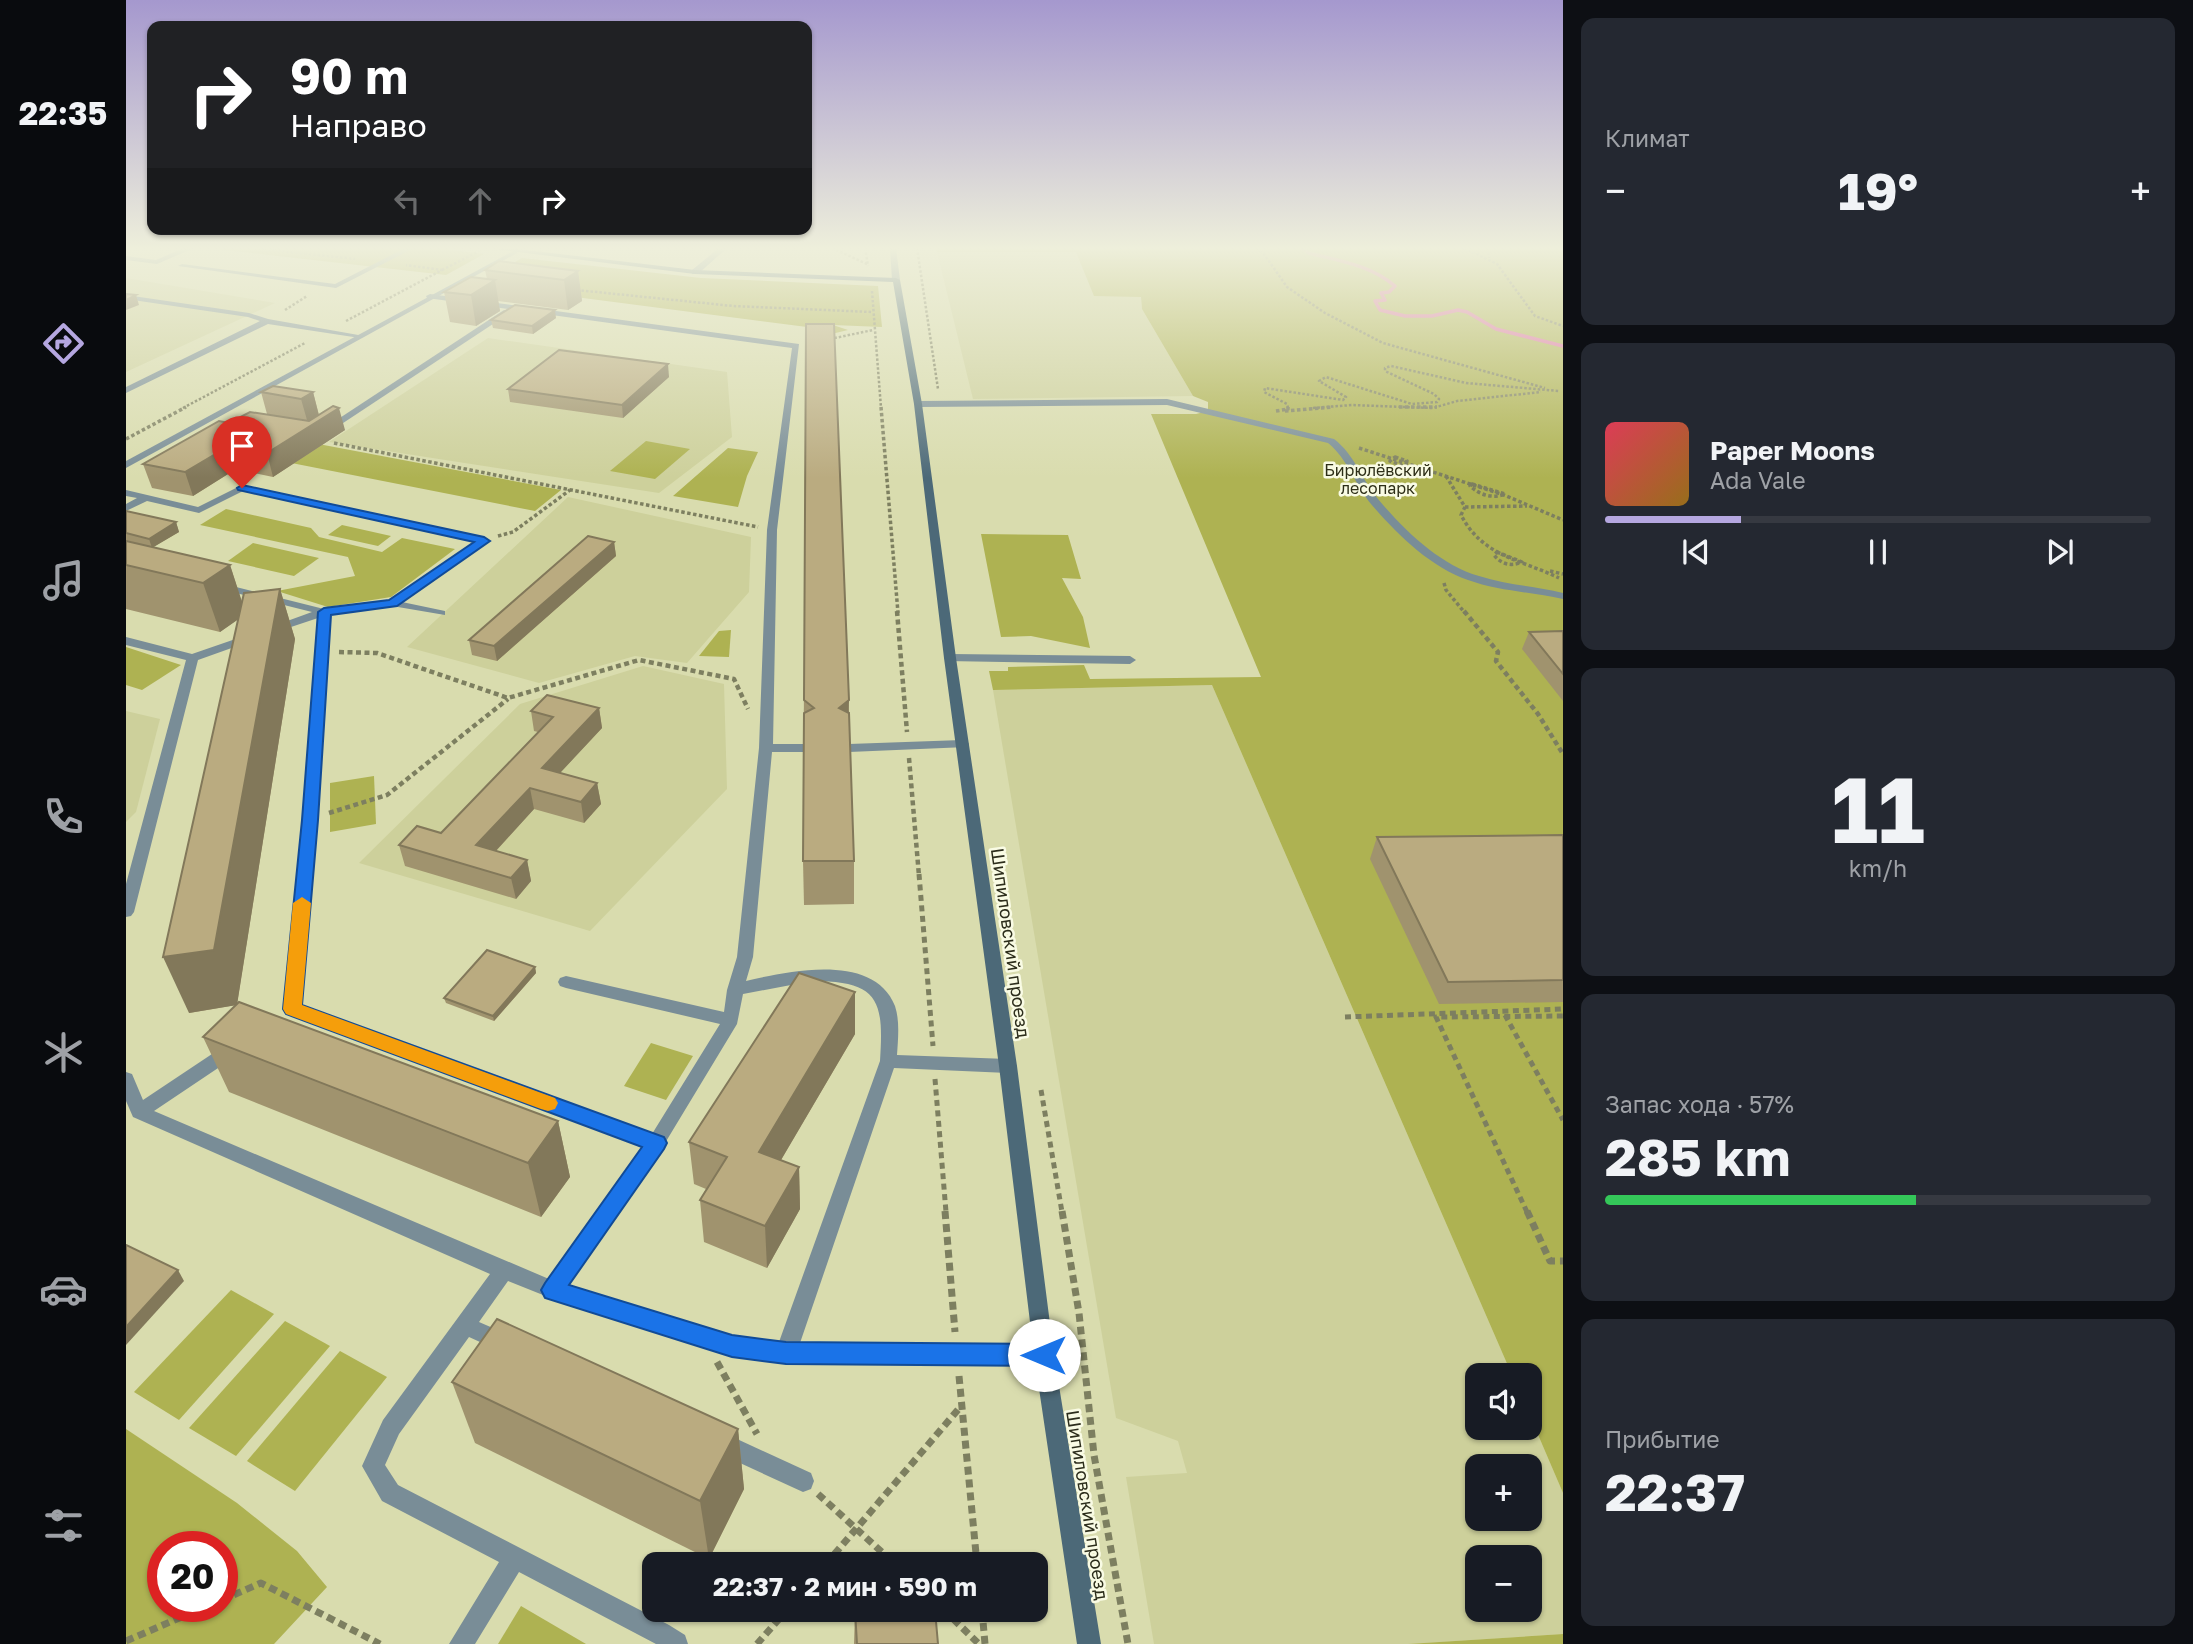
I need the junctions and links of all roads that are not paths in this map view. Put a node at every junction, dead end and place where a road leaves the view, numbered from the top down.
1 (259, 325) edge
2 (289, 325) edge
3 (381, 325) edge
4 (487, 325) edge
5 (642, 325) edge
6 (904, 325) edge
7 (360, 337) junction
8 (126, 390) edge
9 (1167, 402) junction
10 (918, 404) junction
11 (1205, 407) dead end
12 (1180, 414) dead end
13 (206, 421) junction
14 (225, 424) edge
15 (313, 439) edge
16 (126, 465) edge
17 (126, 493) edge
18 (145, 498) junction
19 (126, 508) edge
20 (205, 582) edge
21 (1563, 596) edge
22 (392, 603) junction
23 (324, 612) junction
24 (441, 613) dead end
25 (126, 641) edge
26 (192, 658) junction
27 (950, 658) junction
28 (1130, 660) dead end
29 (962, 744) junction
30 (766, 748) junction
31 (805, 748) edge
32 (849, 748) edge
33 (126, 912) edge
34 (566, 982) dead end
35 (735, 990) junction
36 (731, 1020) junction
37 (248, 1038) edge
38 (888, 1061) junction
39 (1008, 1066) junction
40 (126, 1079) edge
41 (139, 1112) junction
42 (656, 1143) junction
43 (504, 1271) junction
44 (553, 1290) junction
45 (465, 1325) junction
46 (515, 1348) edge
47 (786, 1353) junction
48 (1044, 1355) junction
49 (702, 1434) edge
50 (803, 1481) road end
51 (515, 1557) junction
52 (461, 1644) edge
53 (676, 1644) edge
54 (1089, 1644) edge

1 - 8 street
2 - 7 street
3 - 7 street
4 - 15 street
5 - 30 street
6 - 10 main road, Шипиловский проезд
7 - 13 street
9 - 10 street
9 - 11 street
9 - 12 street
9 - 21 street
10 - 27 main road, Шипиловский проезд
13 - 14 street
13 - 16 street
17 - 18 street
18 - 19 street
18 - 22 street
20 - 23 street
22 - 23 street
22 - 24 street
23 - 26 street
23 - 42 street
25 - 26 street
26 - 33 street
27 - 28 street
27 - 29 main road, Шипиловский проезд
29 - 32 street
29 - 39 main road, Шипиловский проезд
30 - 31 street
30 - 35 street
34 - 36 street
35 - 36 street
35 - 38 street
36 - 42 street
37 - 41 street
38 - 39 street
38 - 47 street
39 - 48 main road, Шипиловский проезд
40 - 41 street
41 - 43 street
42 - 44 street
43 - 44 street
43 - 45 street
44 - 47 street
45 - 46 street
45 - 51 street
47 - 48 street
48 - 54 main road, Шипиловский проезд
49 - 50 street
51 - 52 street
51 - 53 street

